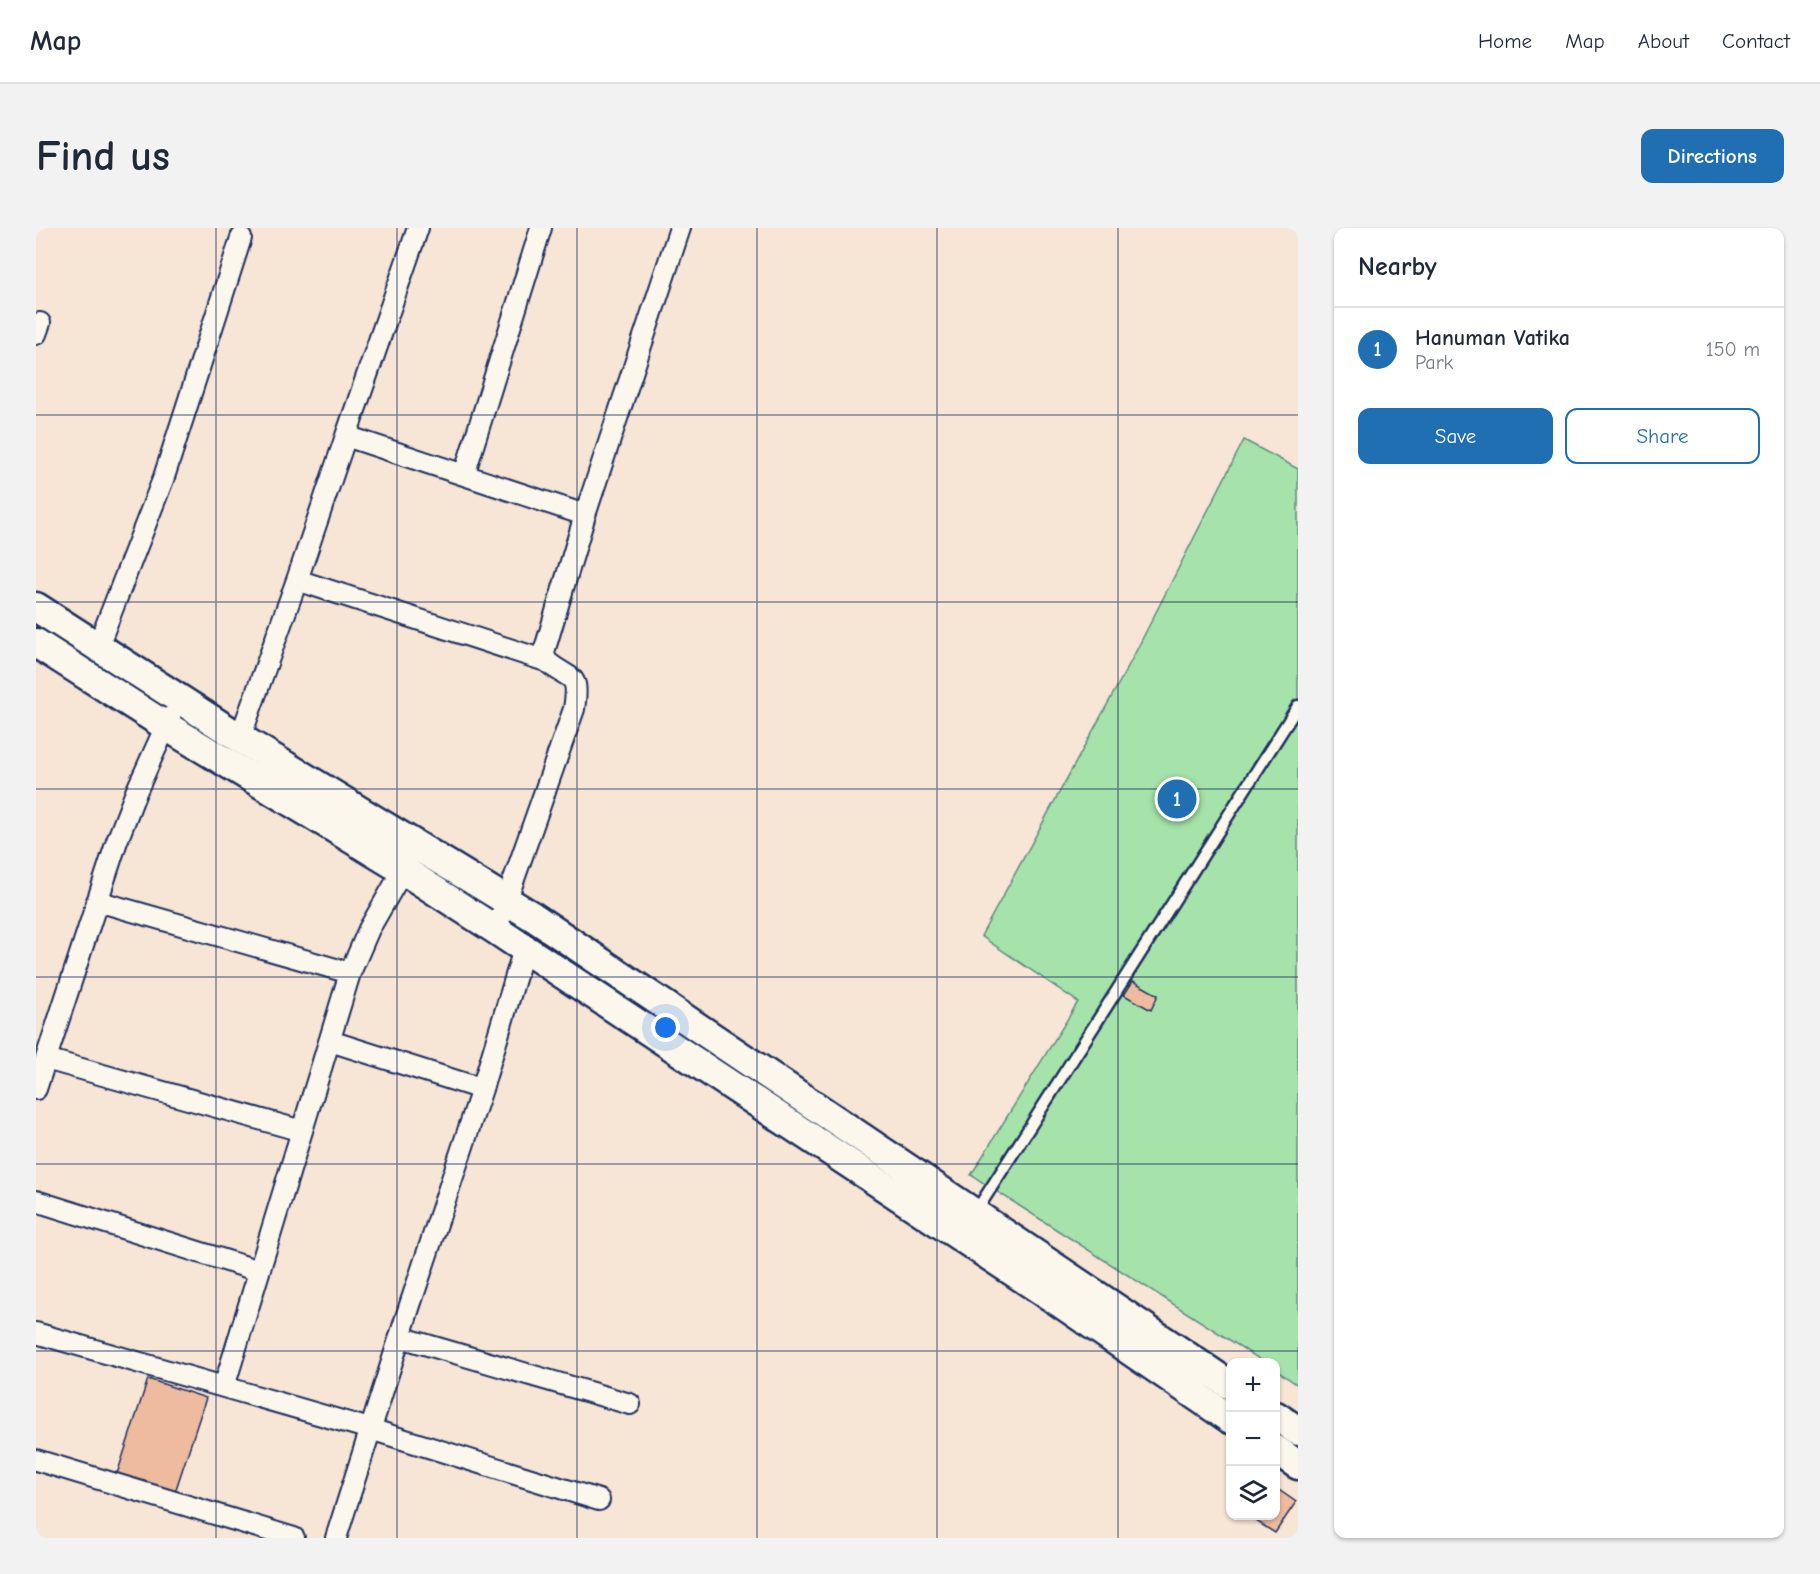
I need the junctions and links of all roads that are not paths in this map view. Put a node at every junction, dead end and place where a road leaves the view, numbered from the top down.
1 (418, 228) edge
2 (541, 228) edge
3 (680, 228) edge
4 (241, 238) dead end
5 (346, 436) junction
6 (465, 475) junction
7 (585, 515) junction
8 (297, 580) junction
9 (36, 608) edge
10 (36, 643) edge
11 (98, 646) junction
12 (546, 661) junction
13 (178, 699) junction
14 (1298, 706) edge
15 (166, 726) junction
16 (240, 738) junction
17 (402, 870) junction
18 (506, 900) junction
19 (97, 901) junction
20 (496, 930) junction
21 (524, 949) junction
22 (350, 973) junction
23 (330, 1041) junction
24 (46, 1059) junction
25 (36, 1089) edge
26 (482, 1089) junction
27 (302, 1131) junction
28 (36, 1201) edge
29 (975, 1213) junction
30 (260, 1271) junction
31 (36, 1333) edge
32 (400, 1337) junction
33 (1226, 1383) edge
34 (224, 1387) junction
35 (630, 1404) dead end
36 (1226, 1416) edge
37 (1280, 1419) edge
38 (370, 1429) junction
39 (1298, 1431) edge
40 (1280, 1453) edge
41 (36, 1460) edge
42 (1298, 1465) edge
43 (599, 1500) dead end
44 (294, 1538) edge
45 (336, 1538) edge

1 - 5 street
2 - 6 street
3 - 7 street
4 - 11 street
5 - 6 street
5 - 8 street
6 - 7 street
7 - 12 street
8 - 12 street
8 - 16 street
9 - 11 main road
10 - 15 main road
11 - 13 main road
12 - 18 street
13 - 15 street
13 - 16 main road
14 - 29 lane
15 - 17 main road
15 - 19 street
16 - 18 main road
17 - 20 main road
17 - 22 street
18 - 20 street
18 - 29 main road
19 - 22 street
19 - 24 street
20 - 21 main road
21 - 26 street
21 - 36 main road
22 - 23 street
23 - 26 street
23 - 27 street
24 - 25 street
24 - 27 street
26 - 32 street
27 - 30 street
28 - 30 street
29 - 33 main road
30 - 34 street
31 - 34 street
32 - 35 street
32 - 38 street
34 - 38 street
37 - 39 main road
38 - 43 street
38 - 45 street
40 - 42 main road
41 - 44 street

